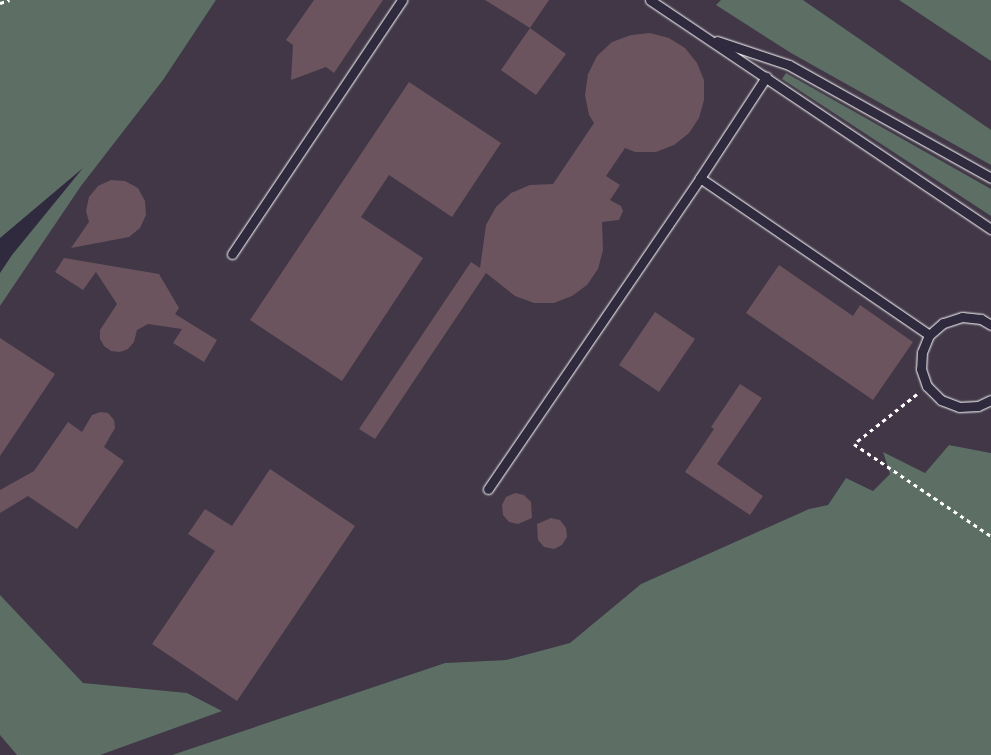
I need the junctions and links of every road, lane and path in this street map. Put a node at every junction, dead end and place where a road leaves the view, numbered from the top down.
1 (10, 0) edge
2 (402, 0) edge
3 (650, 0) edge
4 (0, 3) edge
5 (706, 37) junction
6 (766, 77) junction
7 (700, 178) junction
8 (991, 178) edge
9 (991, 229) edge
10 (232, 254) dead end
11 (991, 325) edge
12 (929, 336) junction
13 (927, 386) junction
14 (991, 400) edge
15 (488, 489) dead end
16 (991, 536) edge

1 - 4 path
2 - 10 lane
3 - 5 lane
5 - 6 lane
5 - 8 lane
6 - 7 lane
6 - 9 lane
7 - 12 lane
7 - 15 lane
11 - 12 lane
12 - 13 lane
13 - 14 lane
13 - 16 path

